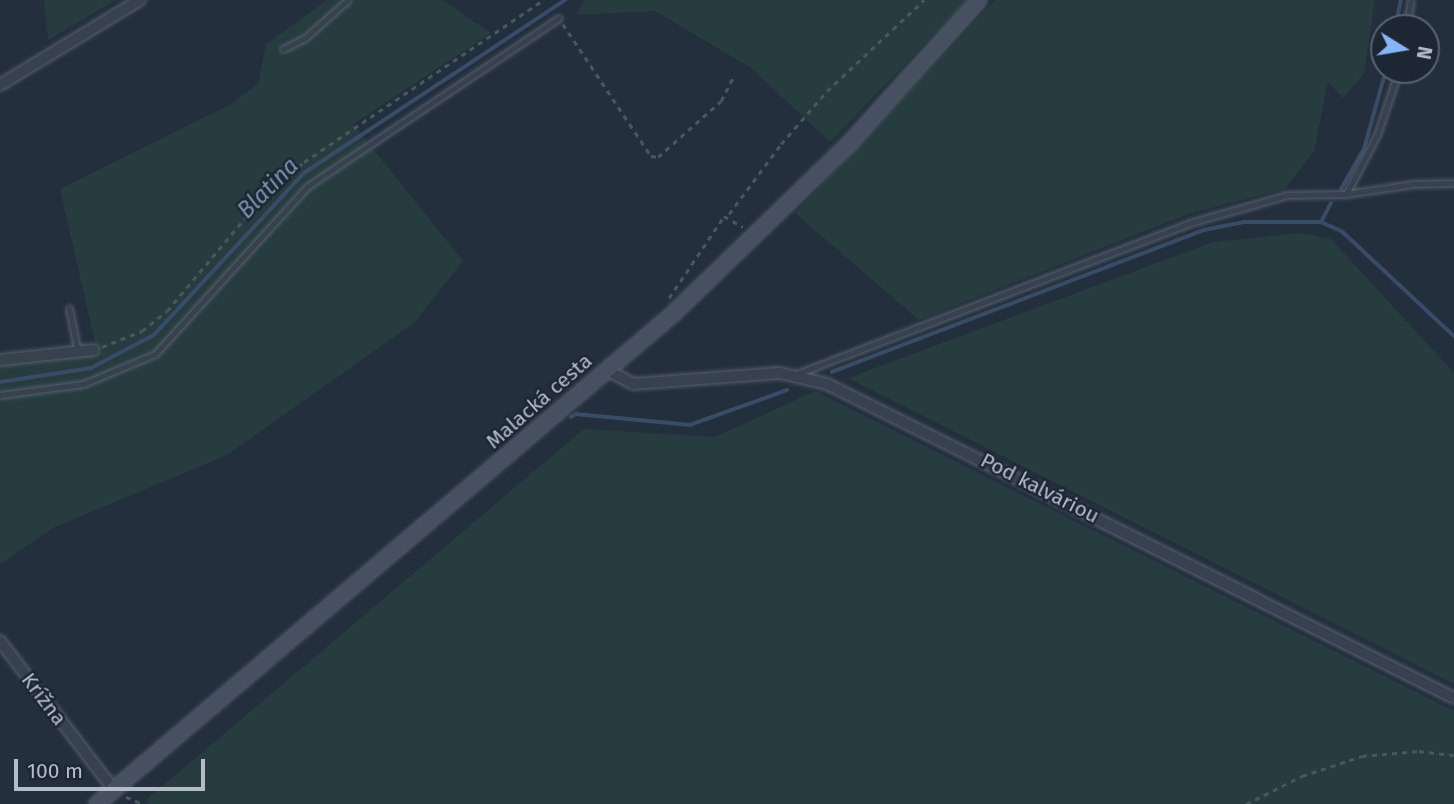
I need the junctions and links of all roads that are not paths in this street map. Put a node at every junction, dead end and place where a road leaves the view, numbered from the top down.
1 (140, 0) edge
2 (348, 0) edge
3 (979, 0) edge
4 (559, 19) road end
5 (283, 49) dead end
6 (1394, 84) edge
7 (0, 85) edge
8 (1454, 183) edge
9 (1346, 194) junction
10 (69, 307) dead end
11 (93, 350) dead end
12 (78, 353) junction
13 (0, 360) edge
14 (607, 370) junction
15 (794, 375) junction
16 (0, 395) edge
17 (0, 641) edge
18 (1454, 698) edge
19 (119, 793) junction
20 (97, 804) edge

1 - 7 street
2 - 5 lane
3 - 14 main road, Malacká cesta
4 - 16 lane
6 - 9 lane
8 - 9 lane
9 - 15 lane
10 - 12 lane
11 - 12 street
12 - 13 street
14 - 15 street, Pod kalváriou
14 - 19 main road, Malacká cesta
15 - 18 street, Pod kalváriou
17 - 19 street, Krížna
19 - 20 main road, Malacká cesta

